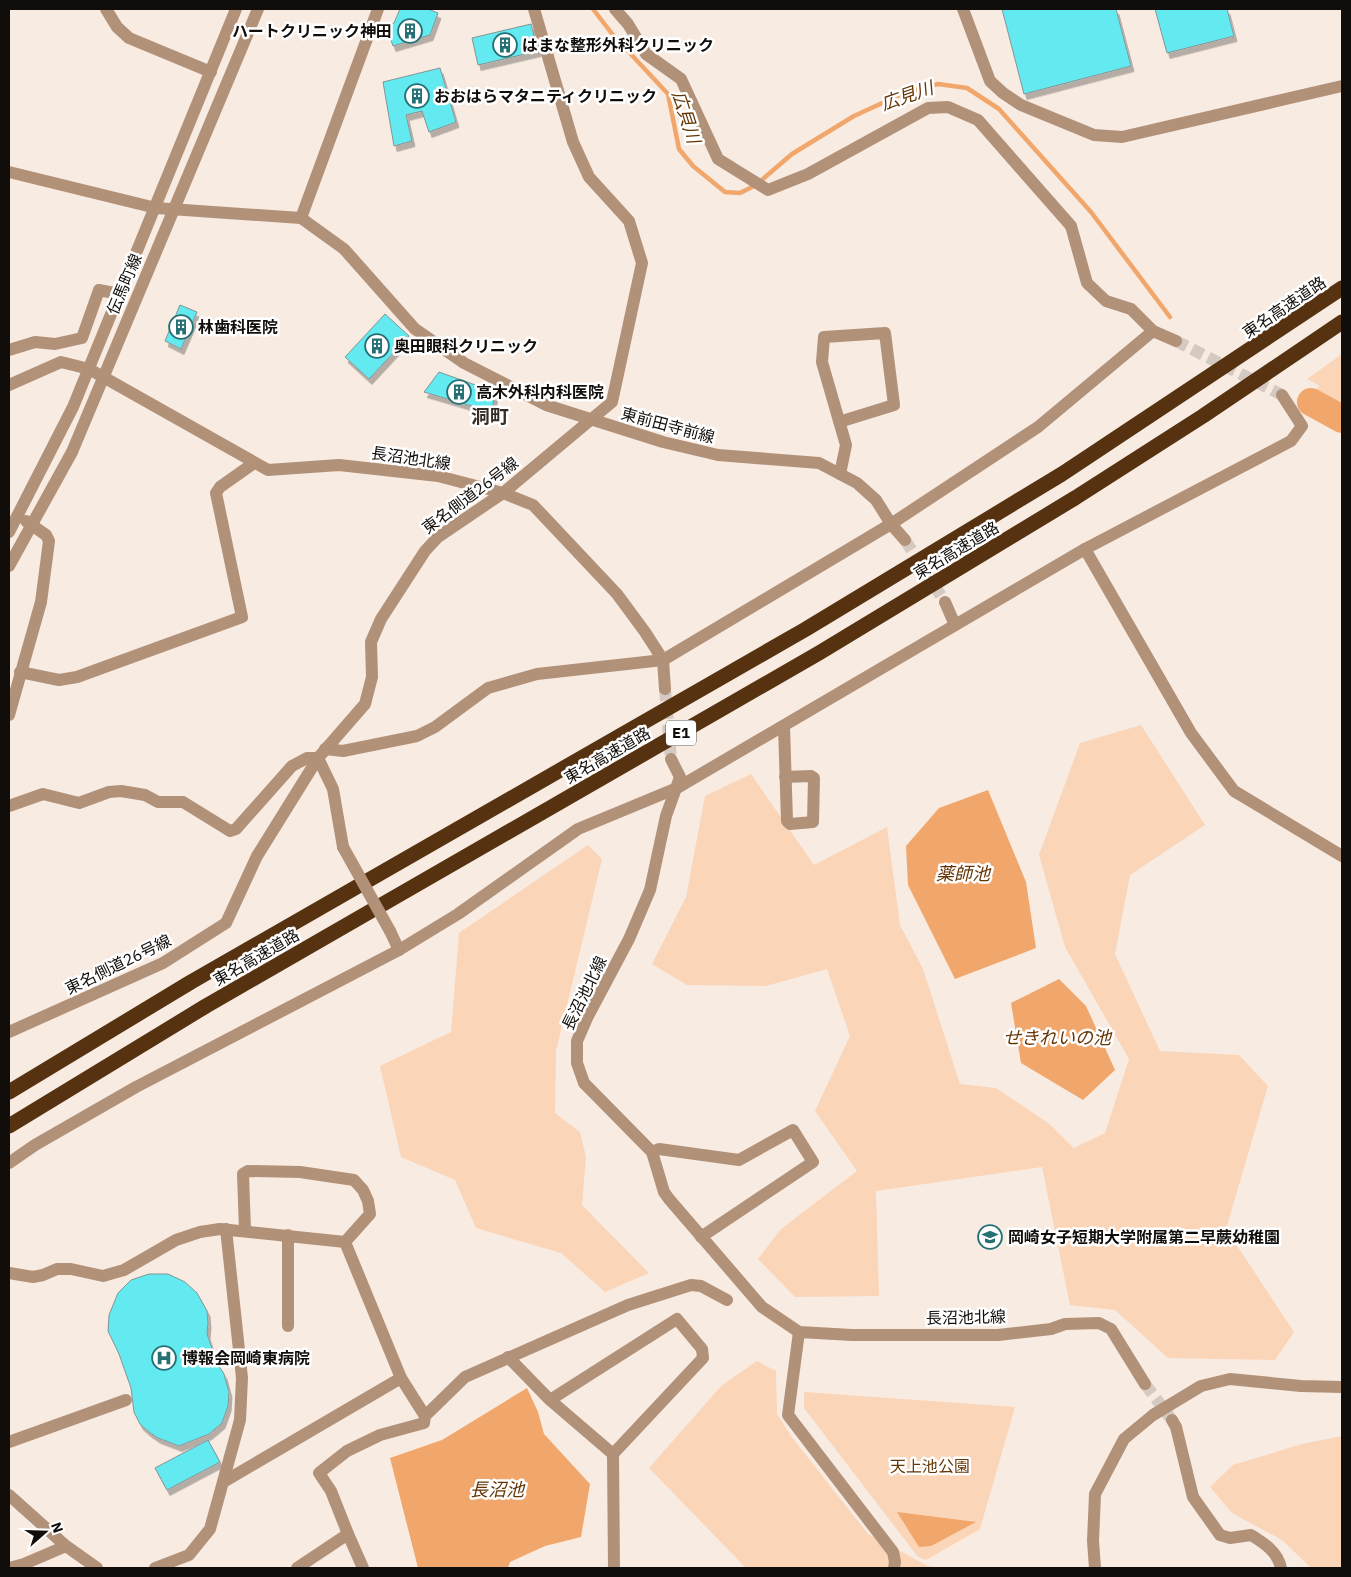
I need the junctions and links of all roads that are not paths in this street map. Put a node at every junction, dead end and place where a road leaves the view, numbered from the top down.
1 (106, 9) edge
2 (236, 9) edge
3 (258, 9) edge
4 (378, 9) edge
5 (534, 9) edge
6 (615, 9) edge
7 (963, 9) edge
8 (211, 72) junction
9 (1342, 86) edge
10 (9, 172) edge
11 (156, 208) junction
12 (175, 208) junction
13 (301, 218) junction
14 (1342, 288) edge
15 (119, 294) junction
16 (1342, 322) edge
17 (1153, 331) junction
18 (1176, 341) tunnel mouth
19 (9, 350) edge
20 (89, 369) junction
21 (103, 377) junction
22 (9, 386) edge
23 (1282, 395) tunnel mouth
24 (592, 420) junction
25 (839, 422) junction
26 (254, 463) junction
27 (840, 474) junction
28 (503, 493) junction
29 (17, 516) junction
30 (32, 524) junction
31 (891, 524) junction
32 (9, 532) edge
33 (905, 540) tunnel mouth
34 (1085, 550) junction
35 (9, 566) edge
36 (945, 602) tunnel mouth
37 (955, 625) junction
38 (663, 660) junction
39 (20, 672) junction
40 (665, 689) tunnel mouth
41 (9, 715) edge
42 (784, 726) junction
43 (322, 754) junction
44 (672, 759) tunnel mouth
45 (785, 778) dead end
46 (677, 788) junction
47 (9, 806) edge
48 (1342, 856) edge
49 (399, 950) junction
50 (9, 1032) edge
51 (9, 1092) edge
52 (9, 1126) edge
53 (652, 1152) junction
54 (9, 1163) edge
55 (226, 1229) junction
56 (244, 1230) junction
57 (288, 1236) junction
58 (701, 1237) junction
59 (345, 1242) junction
60 (9, 1273) edge
61 (727, 1300) dead end
62 (288, 1326) dead end
63 (799, 1332) junction
64 (508, 1357) junction
65 (401, 1378) junction
66 (1145, 1384) tunnel mouth
67 (1342, 1387) edge
68 (126, 1400) dead end
69 (550, 1400) junction
70 (425, 1416) junction
71 (1172, 1420) tunnel mouth
72 (9, 1442) edge
73 (613, 1454) junction
74 (225, 1481) junction
75 (9, 1495) edge
76 (348, 1534) junction
77 (66, 1546) junction
78 (9, 1568) edge
79 (98, 1568) edge
80 (155, 1568) edge
81 (297, 1568) edge
82 (363, 1568) edge
83 (614, 1568) edge
84 (894, 1568) edge
85 (1095, 1568) edge
86 (1281, 1568) edge

1 - 8 street
2 - 8 street, 伝馬町線
3 - 12 street, 伝馬町線
4 - 13 street
5 - 24 street, 東名側道26号線
6 - 17 street
7 - 9 street
8 - 11 street, 伝馬町線
10 - 11 street
11 - 12 street
11 - 15 street, 伝馬町線
12 - 13 street
12 - 21 street, 伝馬町線
13 - 24 street, 東前田寺前線
14 - 51 highway, 東名高速道路 / E1
15 - 19 street
15 - 20 street, 伝馬町線
16 - 52 highway, 東名高速道路 / E1
17 - 18 street
17 - 31 street
20 - 21 street, 長沼池北線
20 - 22 street, 長沼池北線
20 - 29 street, 伝馬町線
21 - 26 street, 長沼池北線
21 - 30 street, 伝馬町線
23 - 34 street
24 - 27 street, 東前田寺前線
24 - 28 street, 東名側道26号線
25 - 25 street
25 - 27 street
26 - 28 street, 長沼池北線
26 - 39 street
27 - 31 street, 東前田寺前線
28 - 38 street, 長沼池北線
28 - 43 street, 東名側道26号線
29 - 30 street
29 - 32 street, 伝馬町線
30 - 35 street, 伝馬町線
30 - 39 street
31 - 33 street, 東前田寺前線
31 - 38 street
34 - 37 street
34 - 48 street
36 - 37 street
37 - 42 street
38 - 40 street
38 - 43 street
39 - 41 street
42 - 45 street
42 - 46 street
43 - 47 street
43 - 49 street, bridge
43 - 50 street, 東名側道26号線
44 - 46 street
46 - 49 street
46 - 53 street, 長沼池北線
49 - 54 street
53 - 58 street, 長沼池北線
53 - 58 street
55 - 56 street
55 - 60 street
55 - 74 street
56 - 57 street
56 - 59 street
57 - 59 street
57 - 62 street
58 - 63 street, 長沼池北線
59 - 65 street
61 - 64 street
63 - 66 street, 長沼池北線
63 - 84 street
64 - 69 street
64 - 70 street
65 - 70 street
65 - 74 street
67 - 85 street
68 - 72 street
69 - 73 street
69 - 73 street
70 - 76 street
71 - 86 street
73 - 83 street
74 - 80 street
75 - 77 street
76 - 81 street
76 - 82 street
77 - 78 street
77 - 79 street

